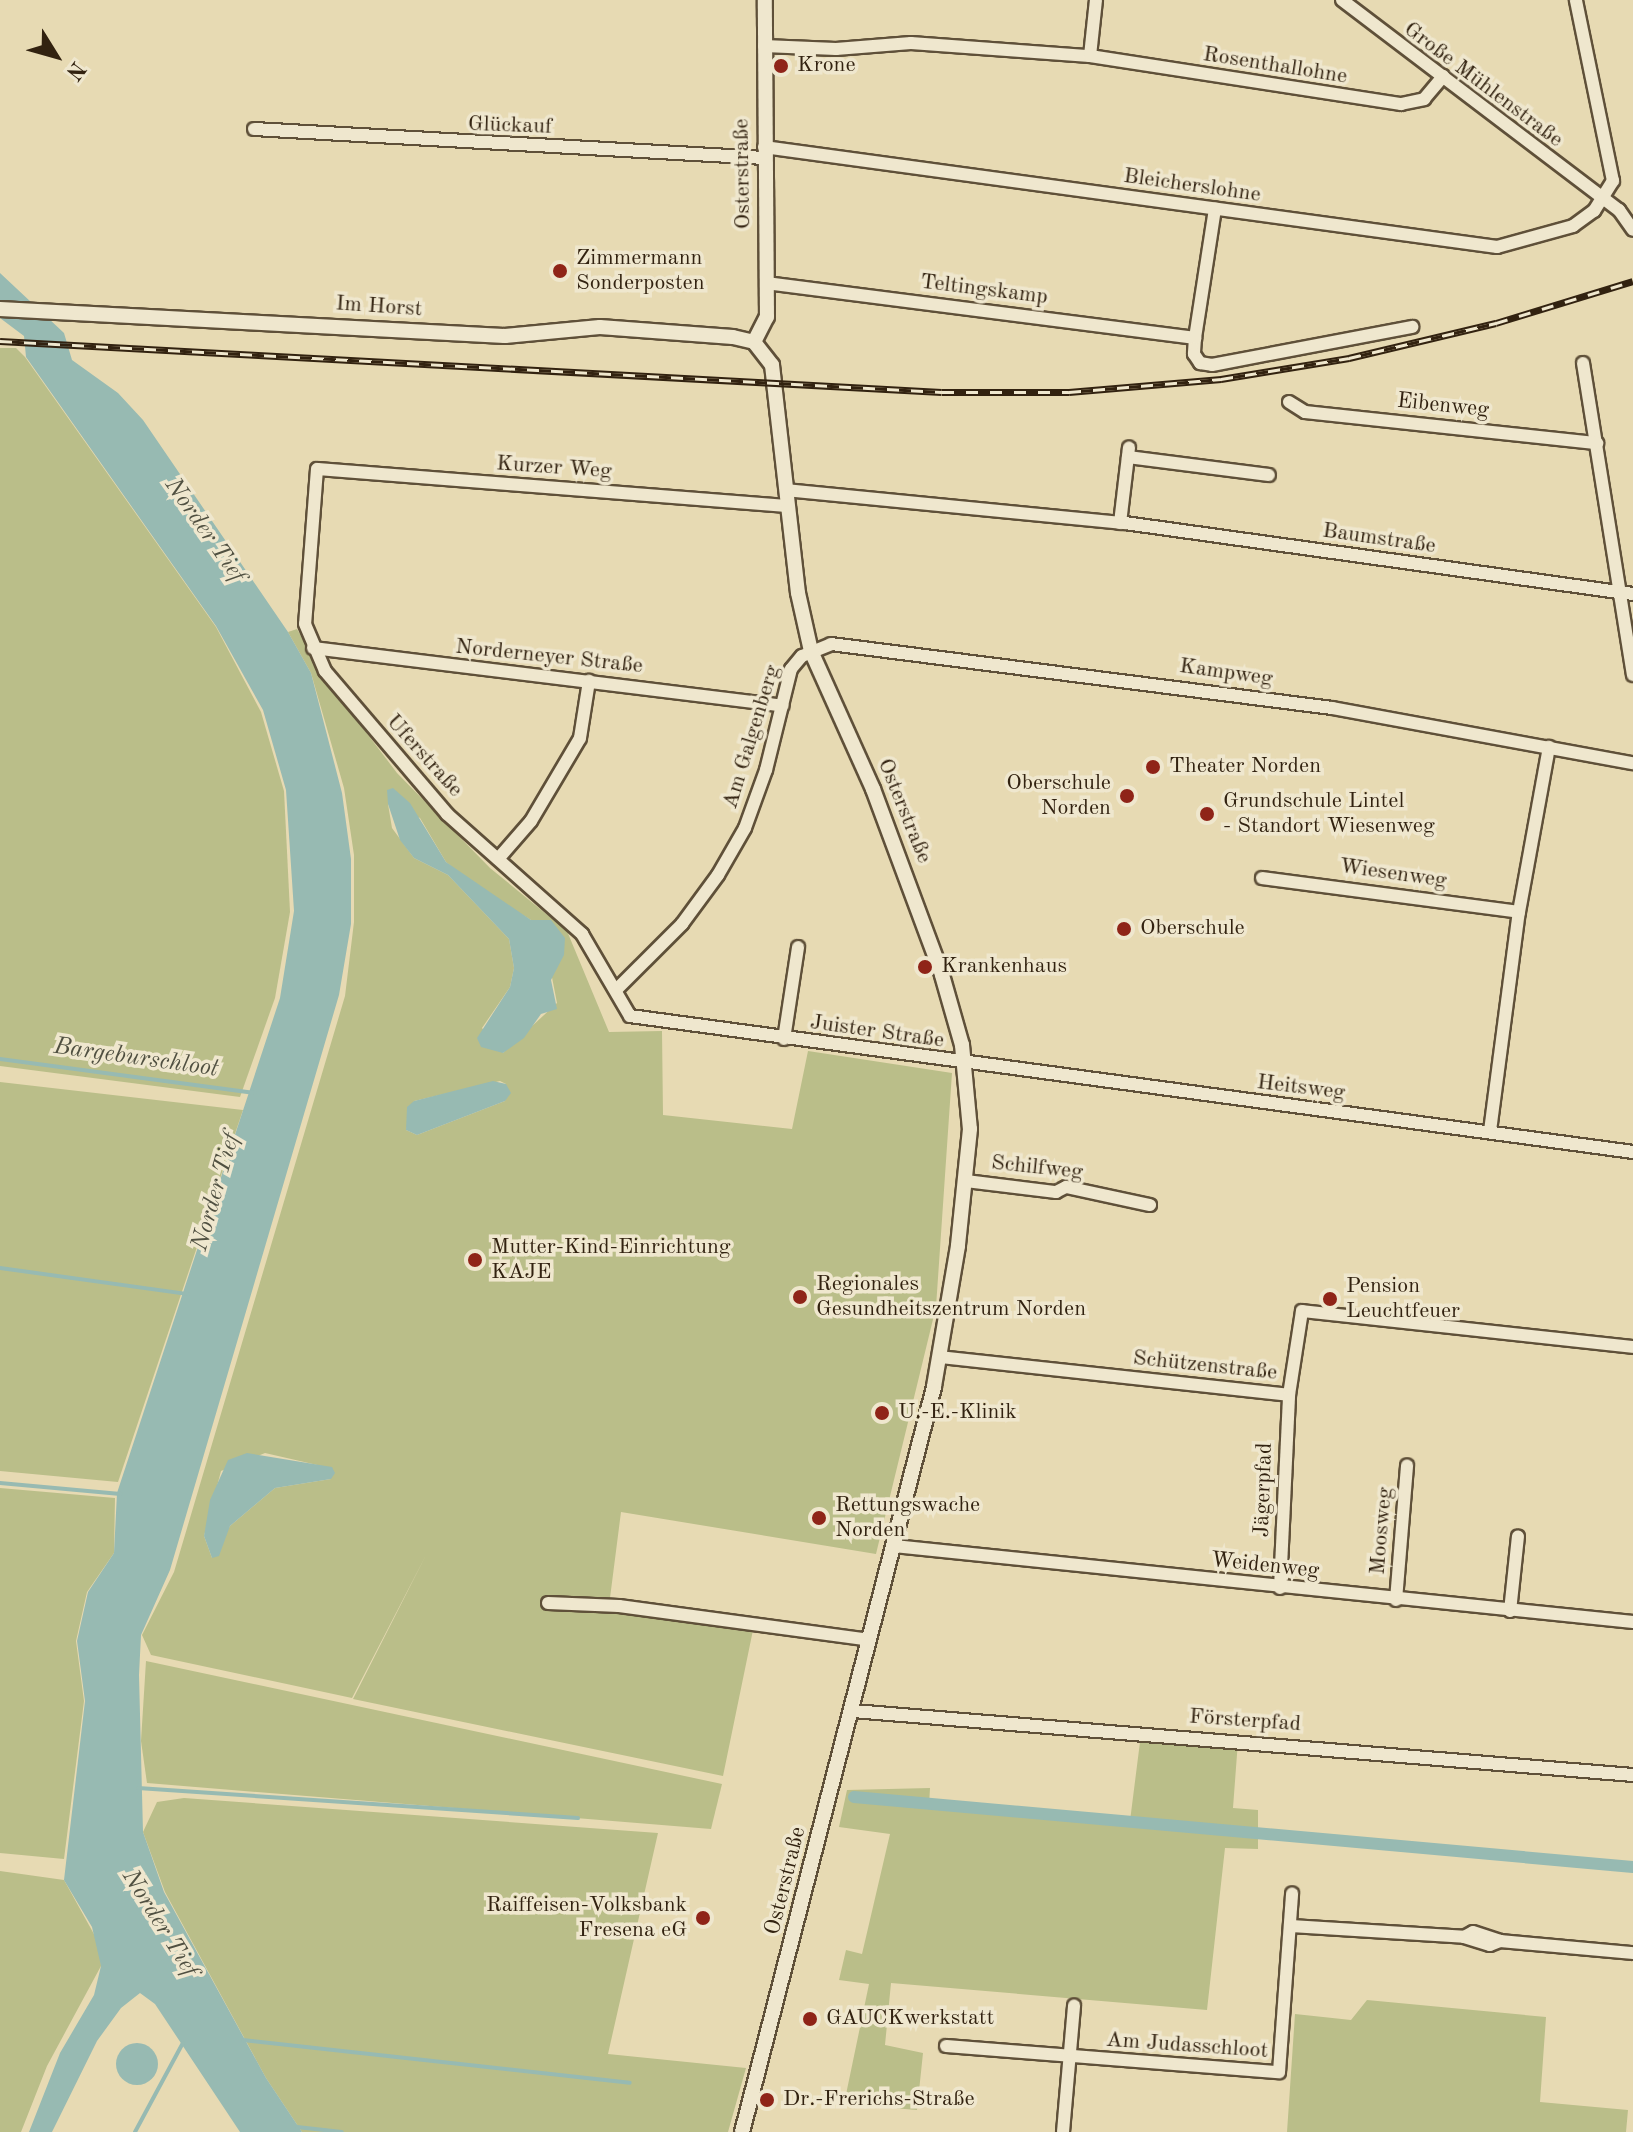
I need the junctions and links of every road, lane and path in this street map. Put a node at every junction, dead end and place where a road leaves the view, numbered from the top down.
1 (765, 0) edge
2 (1096, 0) edge
3 (1342, 0) edge
4 (1576, 0) edge
5 (764, 46) junction
6 (1090, 56) junction
7 (1443, 76) junction
8 (254, 129) dead end
9 (764, 152) junction
10 (1602, 199) junction
11 (1215, 209) junction
12 (1633, 230) edge
13 (766, 283) junction
14 (0, 309) edge
15 (1412, 327) dead end
16 (1195, 338) junction
17 (754, 342) junction
18 (1583, 363) dead end
19 (1289, 402) dead end
20 (1597, 443) junction
21 (317, 469) joint
22 (1269, 475) dead end
23 (786, 490) junction
24 (787, 506) junction
25 (1120, 523) junction
26 (1618, 592) junction
27 (1633, 594) edge
28 (313, 648) junction
29 (811, 651) junction
30 (1633, 675) edge
31 (589, 681) junction
32 (782, 706) junction
33 (1549, 747) junction
34 (1633, 763) edge
35 (498, 859) junction
36 (1262, 878) dead end
37 (1519, 912) junction
38 (798, 947) dead end
39 (618, 988) junction
40 (630, 1016) joint
41 (784, 1039) junction
42 (965, 1065) junction
43 (1490, 1131) junction
44 (1633, 1152) edge
45 (966, 1181) junction
46 (1150, 1205) dead end
47 (1633, 1347) edge
48 (940, 1357) junction
49 (1289, 1395) junction
50 (1407, 1465) dead end
51 (1518, 1536) dead end
52 (894, 1546) junction
53 (1280, 1588) junction
54 (1396, 1600) junction
55 (548, 1603) dead end
56 (1510, 1611) junction
57 (1633, 1622) edge
58 (870, 1640) junction
59 (853, 1711) junction
60 (1633, 1775) edge
61 (1292, 1893) dead end
62 (1291, 1926) junction
63 (1633, 1953) edge
64 (1074, 2005) dead end
65 (946, 2046) dead end
66 (1070, 2055) junction
67 (742, 2132) edge
68 (1063, 2132) edge

1 - 5 street, Osterstraße
2 - 6 street
3 - 7 street, Große Mühlenstraße
4 - 10 street
5 - 6 street, Rosenthallohne
5 - 9 street, Osterstraße
6 - 7 street, Rosenthallohne
7 - 10 street, Große Mühlenstraße
8 - 9 street, Glückauf
9 - 11 street, Bleicherslohne
9 - 13 street, Osterstraße
10 - 11 street, Bleicherslohne
10 - 12 street, Große Mühlenstraße
11 - 16 street
13 - 16 street, Teltingskamp
13 - 17 street, Osterstraße
14 - 17 street, Im Horst
15 - 16 street
17 - 23 street, Osterstraße
18 - 20 street
19 - 20 street, Eibenweg
20 - 26 street
21 - 24 street, Kurzer Weg
21 - 28 street, Uferstraße
22 - 25 street
23 - 24 street, Osterstraße
23 - 25 street, Baumstraße
24 - 29 street, Osterstraße
25 - 26 street, Baumstraße
26 - 27 street, Baumstraße
26 - 30 street
28 - 31 street, Norderneyer Straße
28 - 35 street, Uferstraße
29 - 32 street, Am Galgenberg
29 - 33 street, Kampweg
29 - 42 street, Osterstraße
31 - 32 street, Norderneyer Straße
31 - 35 street
32 - 39 street, Am Galgenberg
33 - 34 street, Kampweg
33 - 37 street
35 - 39 street, Uferstraße
36 - 37 street, Wiesenweg
37 - 43 street
38 - 41 street, Juister Straße
39 - 40 street, Uferstraße
40 - 41 street, Juister Straße
41 - 42 street, Juister Straße
42 - 43 street, Heitsweg
42 - 45 street, Osterstraße
43 - 44 street, Heitsweg
45 - 46 street, Schilfweg
45 - 48 street, Osterstraße
47 - 49 street, Schützenstraße
48 - 49 street, Schützenstraße
48 - 52 street, Osterstraße
49 - 53 street, Jägerpfad
50 - 54 street, Moosweg
51 - 56 street
52 - 53 street, Weidenweg
52 - 58 street, Osterstraße
53 - 54 street, Weidenweg
54 - 56 street, Weidenweg
55 - 58 street
56 - 57 street, Weidenweg
58 - 59 street, Osterstraße
59 - 60 street, Försterpfad
59 - 67 street, Osterstraße
61 - 62 street, Am Judasschloot
62 - 63 street
62 - 66 street, Am Judasschloot
64 - 66 street
65 - 66 street, Am Judasschloot
66 - 68 street

